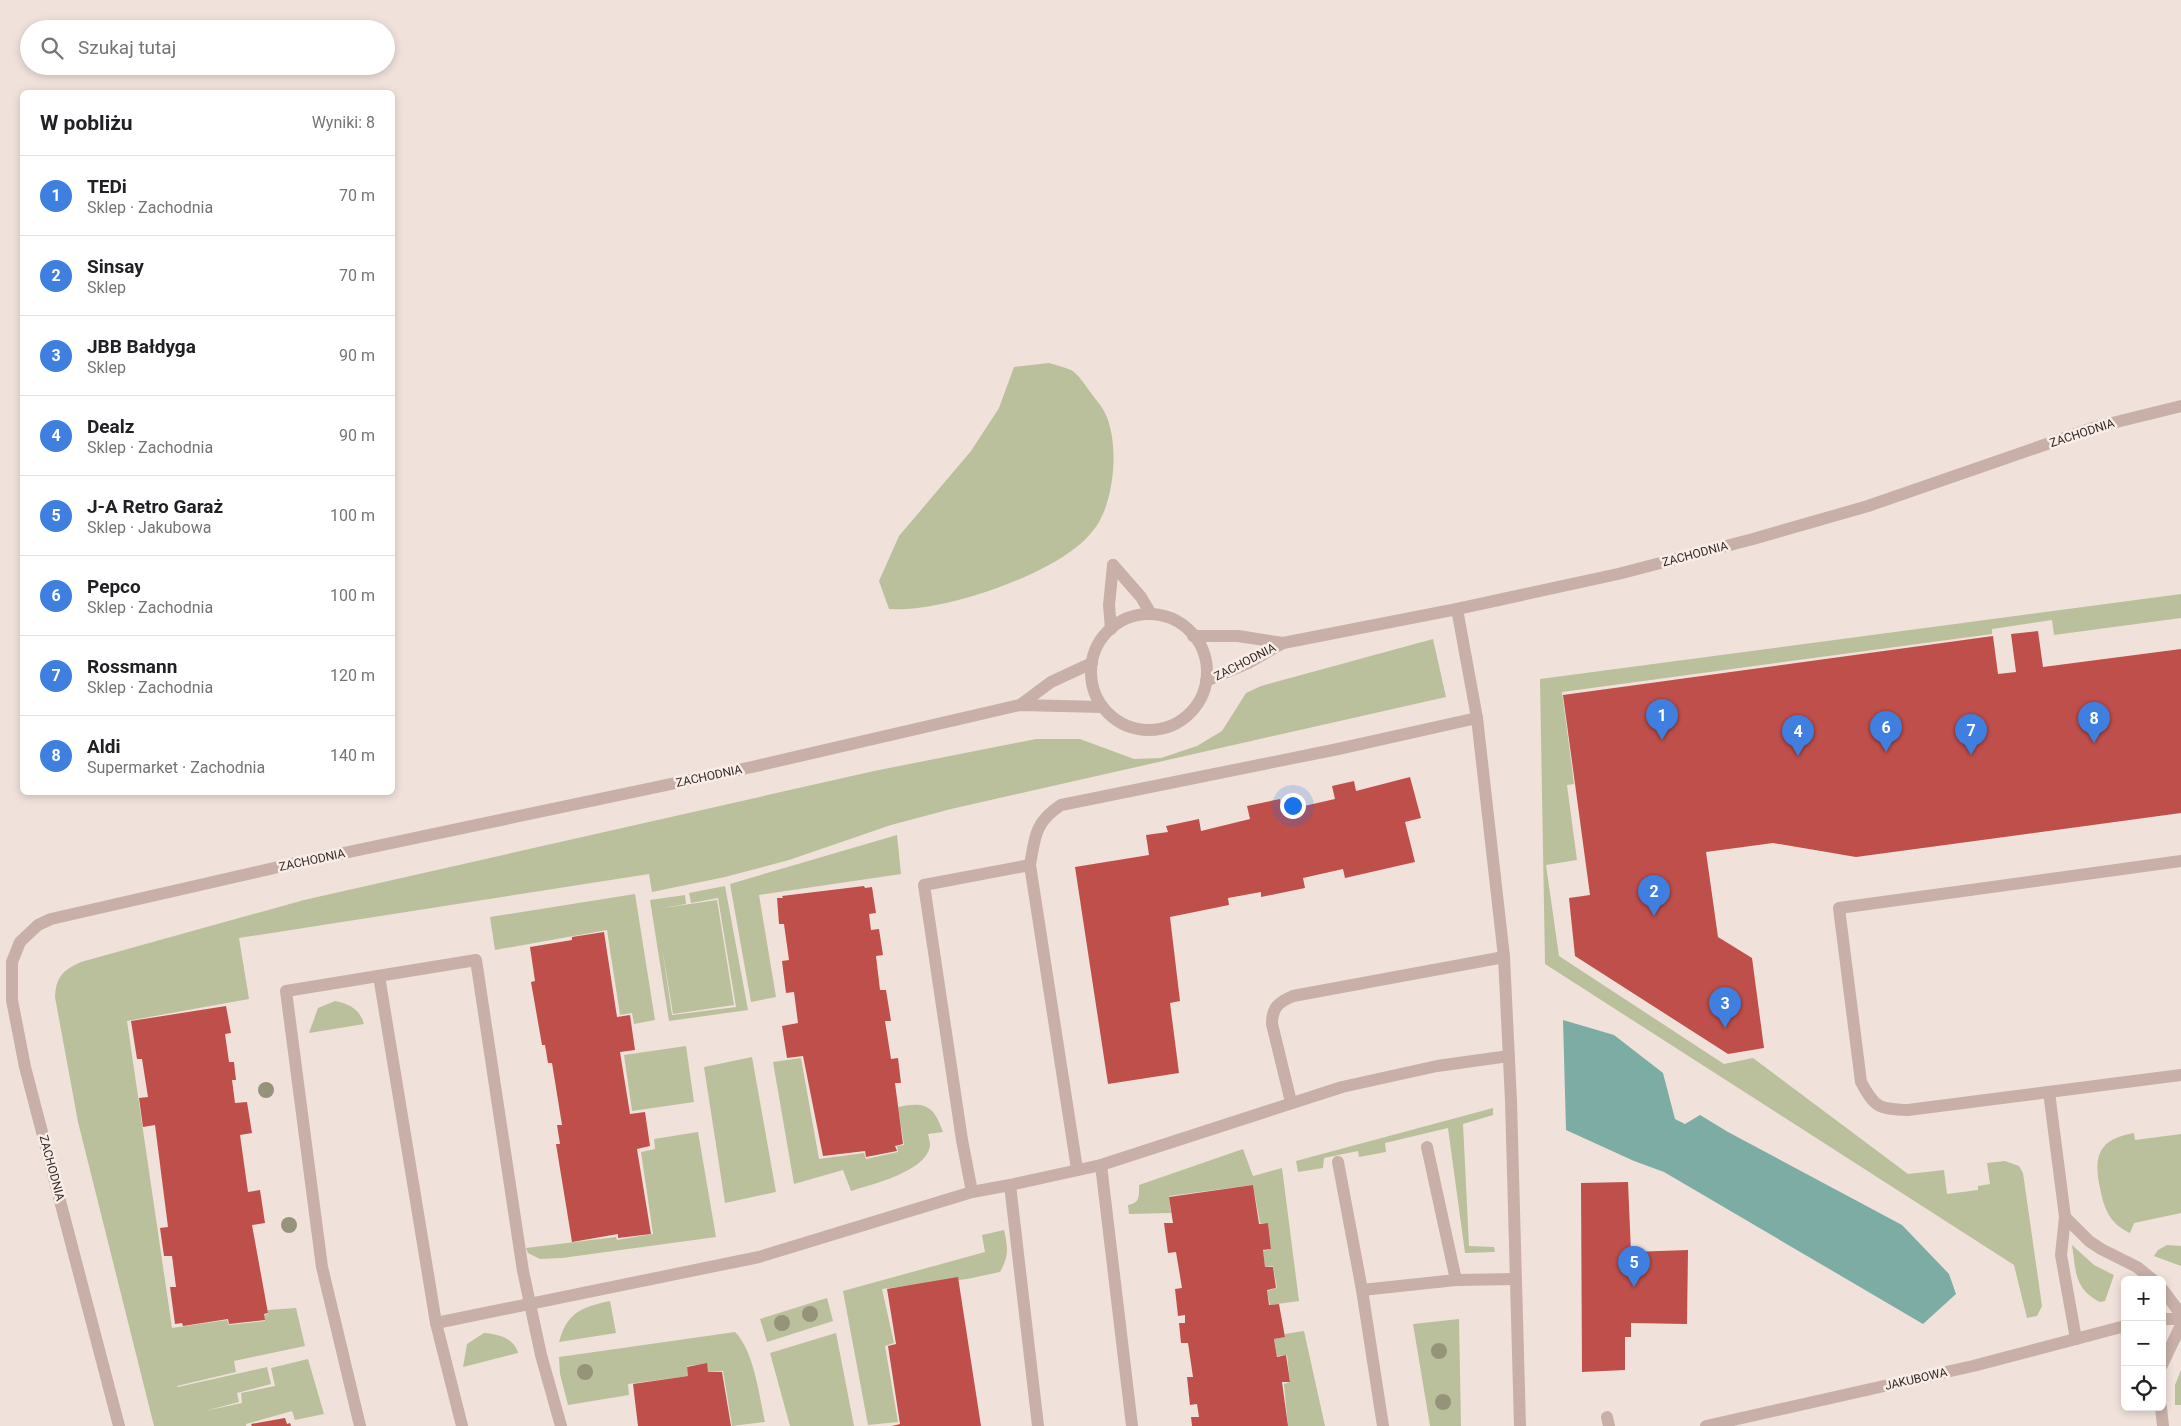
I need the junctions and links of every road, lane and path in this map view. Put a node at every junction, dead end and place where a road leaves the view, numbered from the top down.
1 (2181, 406) edge
2 (1457, 609) junction
3 (1150, 614) junction
4 (1111, 629) junction
5 (1193, 636) junction
6 (1283, 643) junction
7 (1092, 663) junction
8 (1206, 681) junction
9 (1020, 705) junction
10 (1102, 707) junction
11 (1477, 718) junction
12 (2181, 861) edge
13 (1030, 865) junction
14 (1504, 957) junction
15 (379, 976) junction
16 (1509, 1056) junction
17 (2181, 1075) edge
18 (2049, 1092) junction
19 (1291, 1102) junction
20 (1427, 1147) dead end
21 (1338, 1162) dead end
22 (1101, 1165) junction
23 (1077, 1169) junction
24 (1010, 1185) junction
25 (972, 1192) junction
26 (2065, 1217) junction
27 (2148, 1276) edge
28 (1515, 1279) junction
29 (1456, 1280) junction
30 (1362, 1290) junction
31 (2166, 1294) edge
32 (529, 1303) junction
33 (2181, 1314) edge
34 (2166, 1319) edge
35 (2181, 1319) edge
36 (436, 1323) junction
37 (2181, 1325) edge
38 (2121, 1327) edge
39 (2076, 1339) junction
40 (2166, 1357) edge
41 (2162, 1411) edge
42 (120, 1426) edge
43 (360, 1426) edge
44 (462, 1426) edge
45 (560, 1426) edge
46 (1038, 1426) edge
47 (1132, 1426) edge
48 (1383, 1426) edge
49 (1520, 1426) edge
50 (1706, 1426) edge
51 (2164, 1426) edge

1 - 2 street, ZACHODNIA
2 - 6 street, ZACHODNIA
2 - 11 street
3 - 4 street
3 - 4 street
3 - 5 street
4 - 7 street
5 - 6 street
5 - 8 street
6 - 8 street, ZACHODNIA
7 - 9 street
7 - 10 street
8 - 10 street
9 - 10 street, ZACHODNIA
9 - 42 street, ZACHODNIA
11 - 13 street
11 - 14 street
12 - 18 street
13 - 23 street
13 - 25 street
14 - 16 street
14 - 19 street
15 - 32 street
15 - 36 street
15 - 43 street
16 - 19 street
16 - 28 street
17 - 18 street
18 - 26 street
19 - 22 street
20 - 29 street
21 - 30 street
22 - 23 street
22 - 47 street
23 - 24 street
24 - 25 street
24 - 46 street
25 - 32 street
26 - 27 street
26 - 39 street
28 - 29 street
28 - 49 street
29 - 30 street
30 - 48 street
31 - 33 street
32 - 36 street
32 - 45 street
34 - 35 street
36 - 44 street
37 - 40 street
38 - 39 street, JAKUBOWA
39 - 50 street, JAKUBOWA
41 - 51 street

